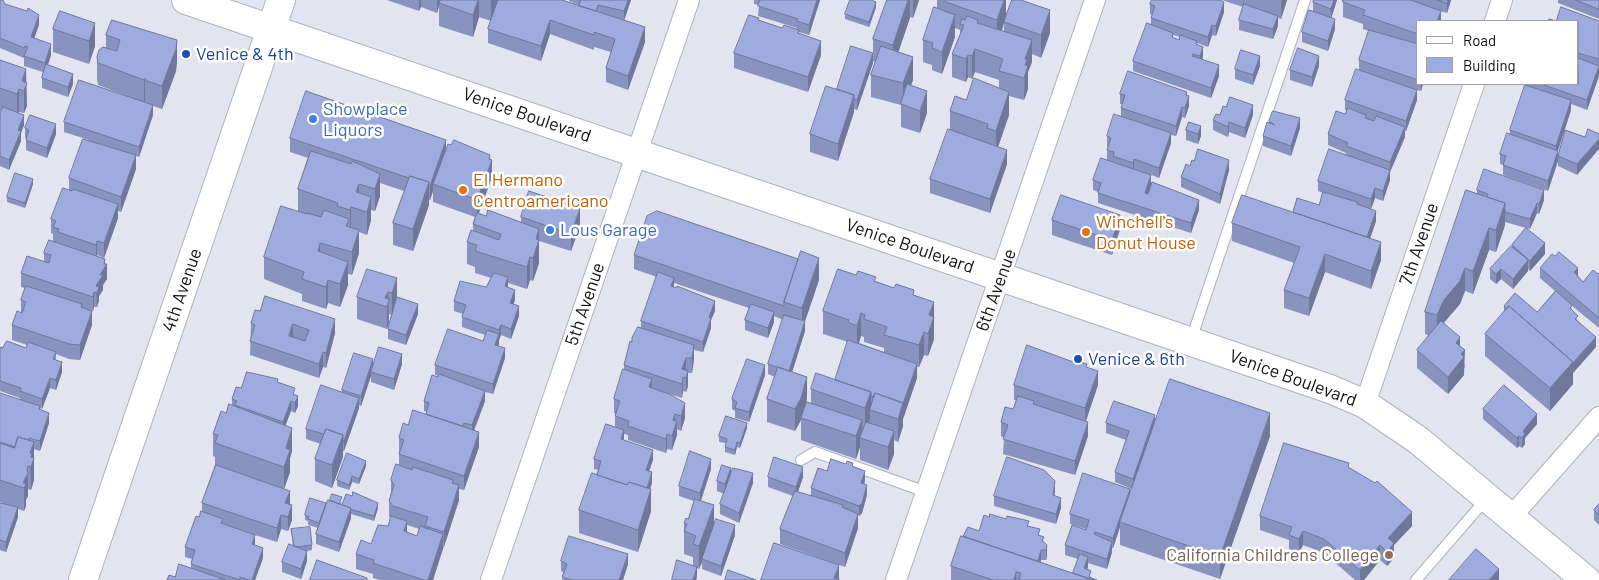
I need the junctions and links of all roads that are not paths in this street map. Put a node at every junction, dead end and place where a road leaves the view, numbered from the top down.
1 (186, 0) edge
2 (281, 0) edge
3 (689, 0) edge
4 (1095, 0) edge
5 (1305, 0) edge
6 (1502, 0) edge
7 (1495, 20) edge
8 (271, 28) junction
9 (1474, 85) edge
10 (637, 152) junction
11 (1001, 276) junction
12 (1190, 341) junction
13 (1365, 404) junction
14 (1599, 417) edge
15 (801, 460) dead end
16 (926, 492) junction
17 (1487, 497) junction
18 (1511, 516) junction
19 (83, 580) edge
20 (491, 580) edge
21 (896, 580) edge
22 (1416, 580) edge
23 (1586, 580) edge

1 - 8 main road, Venice Boulevard
2 - 8 main road, 4th Avenue
3 - 10 street, 5th Avenue
4 - 11 street, 6th Avenue
5 - 12 lane
6 - 7 street
8 - 10 main road, Venice Boulevard
8 - 19 main road, 4th Avenue
9 - 13 street, 7th Avenue
10 - 11 main road, Venice Boulevard
10 - 20 street, 5th Avenue
11 - 12 main road, Venice Boulevard
11 - 16 street, 6th Avenue
12 - 13 main road, Venice Boulevard
13 - 17 main road, Venice Boulevard
14 - 18 street
15 - 16 lane
16 - 21 street, 6th Avenue
17 - 18 main road, Venice Boulevard
17 - 22 lane
18 - 23 main road, Venice Boulevard

